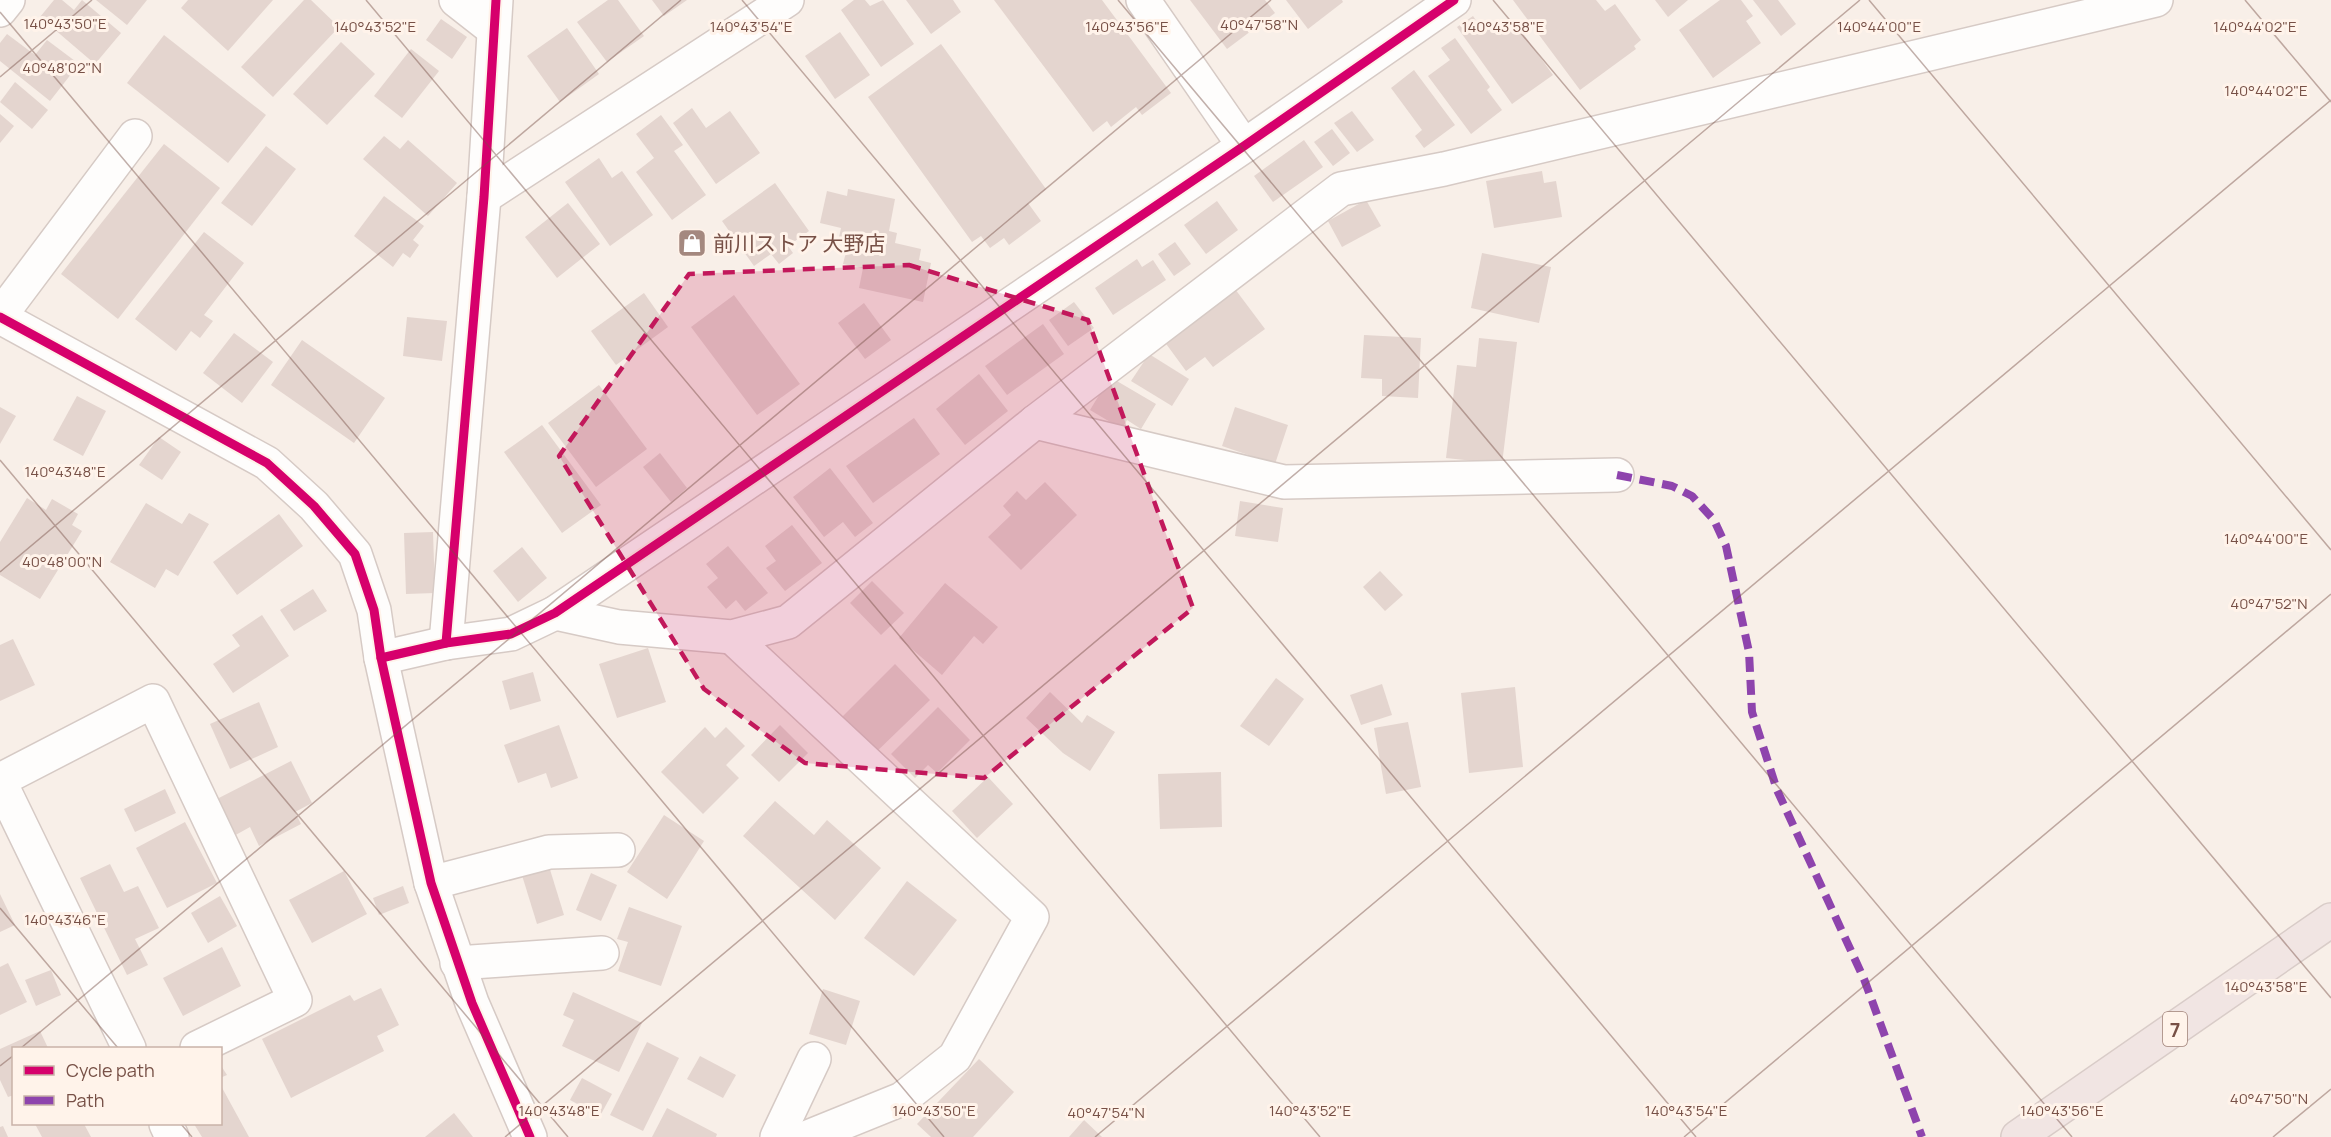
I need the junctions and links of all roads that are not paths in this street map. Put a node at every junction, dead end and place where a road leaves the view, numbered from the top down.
1 (8, 0) edge
2 (456, 0) edge
3 (787, 0) edge
4 (1143, 0) edge
5 (1454, 0) edge
6 (2156, 0) edge
7 (0, 10) edge
8 (494, 15) edge
9 (135, 136) dead end
10 (1244, 146) junction
11 (484, 197) junction
12 (0, 316) edge
13 (1035, 422) junction
14 (1617, 475) dead end
15 (555, 613) junction
16 (732, 638) junction
17 (446, 643) junction
18 (381, 658) junction
19 (0, 781) edge
20 (618, 850) dead end
21 (431, 883) junction
22 (2331, 920) edge
23 (602, 953) dead end
24 (457, 963) junction
25 (129, 1047) edge
26 (199, 1047) edge
27 (814, 1059) dead end
28 (530, 1137) edge
29 (777, 1137) edge
30 (808, 1137) edge
31 (2018, 1137) edge

1 - 7 street
2 - 8 street
3 - 11 street
4 - 10 street
5 - 10 street
6 - 13 street
8 - 11 street
9 - 12 street
10 - 15 street
11 - 17 street
12 - 18 street
13 - 14 street
13 - 16 street
15 - 16 street
15 - 17 street
16 - 30 street
17 - 18 street
18 - 21 street
19 - 25 street
19 - 26 street
20 - 21 street
21 - 24 street
22 - 31 highway, 7
23 - 24 street
24 - 28 street
27 - 29 street

